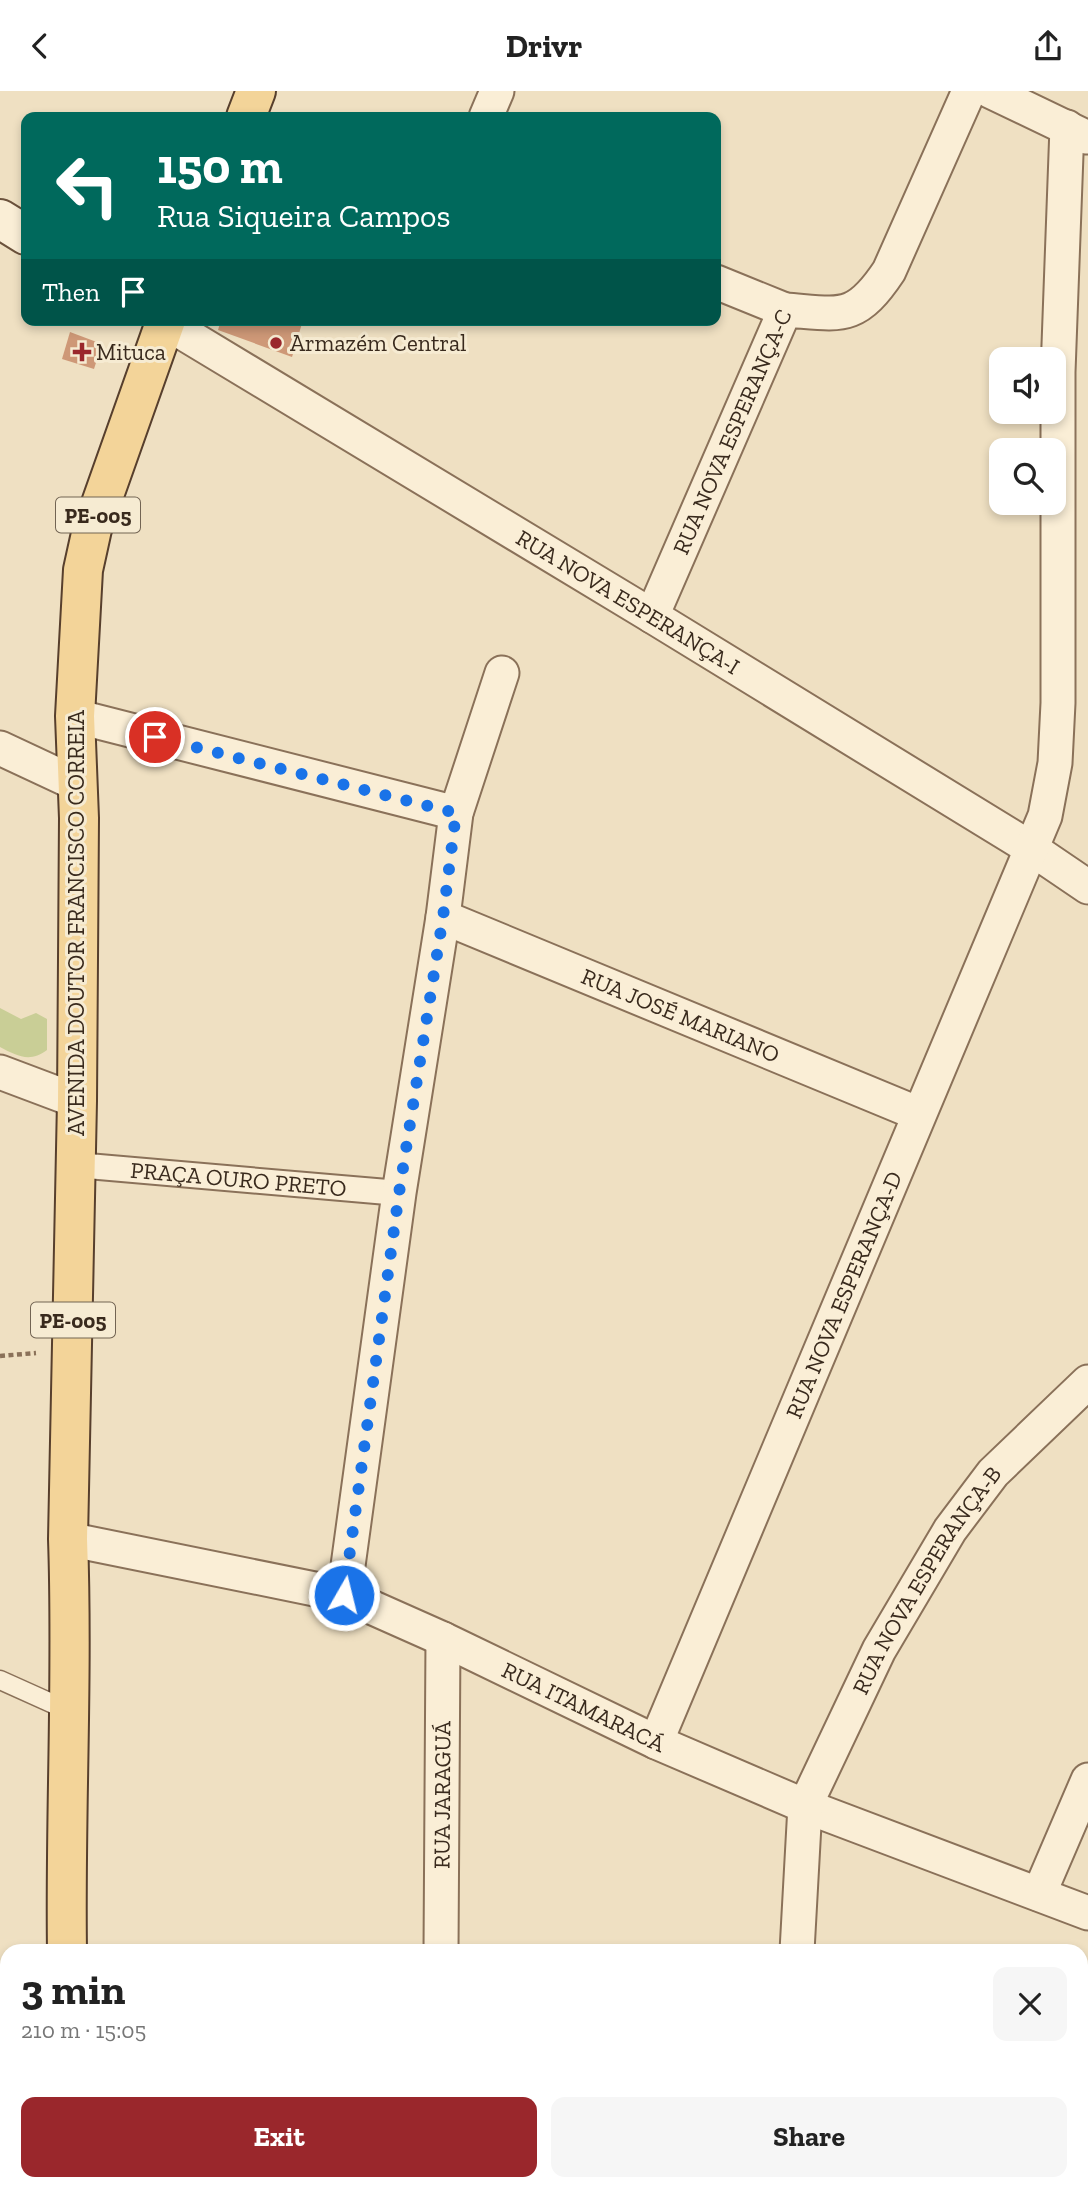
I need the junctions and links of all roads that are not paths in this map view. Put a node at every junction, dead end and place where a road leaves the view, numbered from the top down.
1 (256, 91) edge
2 (497, 91) edge
3 (969, 91) edge
4 (990, 91) edge
5 (248, 112) edge
6 (488, 112) edge
7 (1078, 132) edge
8 (0, 219) edge
9 (21, 232) edge
10 (721, 284) edge
11 (785, 310) junction
12 (162, 326) edge
13 (172, 326) edge
14 (652, 616) junction
15 (502, 673) dead end
16 (75, 716) junction
17 (0, 748) edge
18 (77, 784) junction
19 (456, 813) junction
20 (1032, 849) junction
21 (1088, 887) edge
22 (443, 917) junction
23 (0, 1072) edge
24 (77, 1101) junction
25 (919, 1114) junction
26 (76, 1165) junction
27 (399, 1193) junction
28 (1088, 1382) edge
29 (68, 1539) junction
30 (344, 1595) junction
31 (443, 1639) junction
32 (0, 1680) edge
33 (69, 1711) junction
34 (656, 1742) junction
35 (1088, 1780) edge
36 (805, 1806) junction
37 (1039, 1894) junction
38 (1088, 1913) edge
39 (67, 1944) edge
40 (441, 1944) edge
41 (797, 1944) edge

1 - 5 main road
2 - 6 street
3 - 11 street, RUA NOVA ESPERANÇA-C
4 - 7 street
7 - 20 street, RUA NOVA ESPERANÇA-D
8 - 9 main road
10 - 11 street
11 - 14 street, RUA NOVA ESPERANÇA-C
12 - 16 main road, AVENIDA DOUTOR FRANCISCO CORREIA / PE-005
13 - 14 street, RUA NOVA ESPERANÇA-I
14 - 20 street, RUA NOVA ESPERANÇA-I
15 - 19 street
16 - 18 main road, AVENIDA DOUTOR FRANCISCO CORREIA / PE-005
16 - 19 street
17 - 18 street
18 - 24 main road, AVENIDA DOUTOR FRANCISCO CORREIA / PE-005
19 - 22 street
20 - 21 street, RUA NOVA ESPERANÇA-I
20 - 25 street, RUA NOVA ESPERANÇA-D
22 - 25 street, RUA JOSÉ MARIANO
22 - 27 street
23 - 24 street
24 - 26 main road, AVENIDA DOUTOR FRANCISCO CORREIA / PE-005
25 - 34 street, RUA NOVA ESPERANÇA-D
26 - 27 street, PRAÇA OURO PRETO
26 - 29 main road, AVENIDA DOUTOR FRANCISCO CORREIA / PE-005
27 - 30 street
28 - 36 street, RUA NOVA ESPERANÇA-B
29 - 30 street, RUA ITAMARACÁ
29 - 33 main road, PE-005
30 - 31 street, RUA ITAMARACÁ
31 - 34 street, RUA ITAMARACÁ
31 - 40 street, RUA JARAGUÁ
32 - 33 lane
33 - 39 main road, PE-005
34 - 36 street, RUA ITAMARACÁ
35 - 37 street
36 - 37 street, RUA ITAMARACÁ
36 - 41 street
37 - 38 street, RUA ITAMARACÁ

